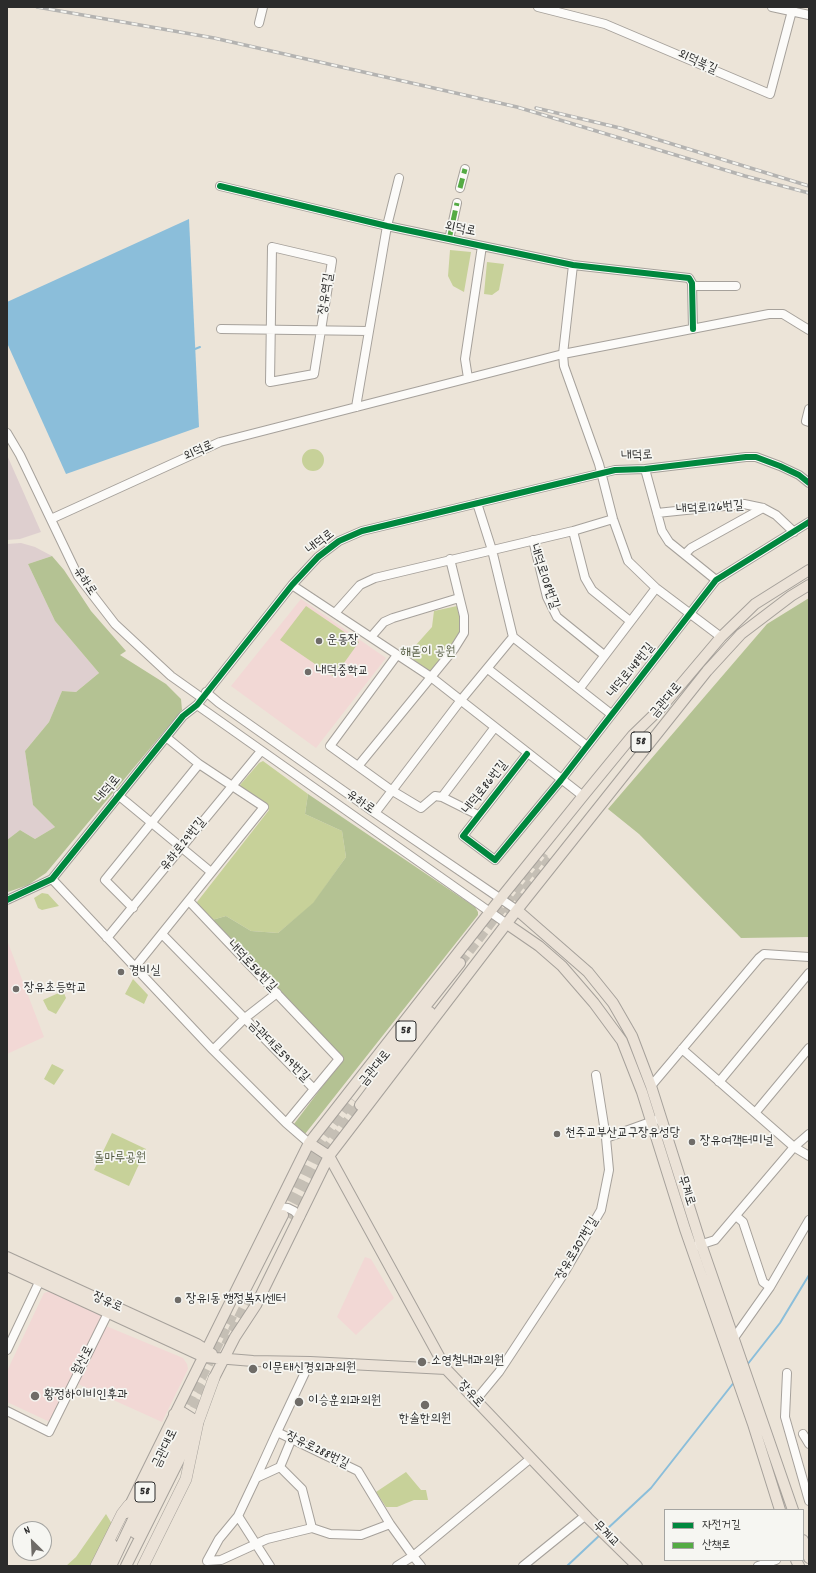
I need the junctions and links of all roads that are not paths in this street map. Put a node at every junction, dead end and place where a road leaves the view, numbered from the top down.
1 (263, 7) edge
2 (538, 7) edge
3 (772, 7) edge
4 (792, 10) edge
5 (809, 15) edge
6 (259, 23) dead end
7 (465, 169) dead end
8 (399, 178) dead end
9 (220, 186) dead end
10 (460, 188) dead end
11 (457, 203) dead end
12 (387, 226) junction
13 (450, 235) dead end
14 (482, 246) junction
15 (573, 265) junction
16 (692, 286) junction
17 (736, 286) dead end
18 (271, 329) junction
19 (693, 329) junction
20 (221, 330) dead end
21 (321, 330) junction
22 (809, 330) edge
23 (369, 331) junction
24 (563, 354) junction
25 (468, 378) junction
26 (356, 407) junction
27 (809, 409) edge
28 (808, 422) edge
29 (7, 433) edge
30 (645, 469) junction
31 (601, 473) junction
32 (809, 483) edge
33 (477, 503) junction
34 (763, 508) junction
35 (657, 513) junction
36 (51, 519) junction
37 (613, 519) junction
38 (809, 522) edge
39 (573, 531) junction
40 (794, 532) junction
41 (533, 540) junction
42 (492, 550) junction
43 (686, 553) junction
44 (450, 559) junction
45 (809, 570) edge
46 (716, 580) junction
47 (292, 585) junction
48 (809, 585) edge
49 (656, 588) junction
50 (459, 598) junction
51 (335, 613) junction
52 (691, 615) junction
53 (630, 621) junction
54 (740, 634) junction
55 (371, 637) junction
56 (514, 637) junction
57 (721, 637) junction
58 (604, 654) junction
59 (397, 655) junction
60 (488, 669) junction
61 (431, 677) junction
62 (580, 688) junction
63 (204, 695) junction
64 (462, 700) junction
65 (665, 704) junction
66 (197, 705) junction
67 (611, 714) junction
68 (495, 727) junction
69 (166, 737) junction
70 (587, 746) junction
71 (261, 750) junction
72 (527, 754) junction
73 (200, 764) junction
74 (359, 765) junction
75 (561, 780) junction
76 (233, 786) junction
77 (391, 790) junction
78 (118, 795) junction
79 (583, 796) junction
80 (442, 797) junction
81 (375, 813) junction
82 (478, 816) junction
83 (151, 824) junction
84 (463, 836) joint
85 (182, 848) junction
86 (211, 872) junction
87 (52, 879) junction
88 (500, 898) junction
89 (7, 900) edge
90 (189, 901) junction
91 (133, 908) junction
92 (517, 910) junction
93 (490, 911) junction
94 (507, 924) junction
95 (162, 934) junction
96 (107, 938) junction
97 (809, 957) edge
98 (462, 965) tunnel mouth
99 (135, 967) junction
100 (809, 973) edge
101 (277, 993) junction
102 (245, 1018) junction
103 (809, 1048) edge
104 (682, 1049) junction
105 (213, 1050) junction
106 (596, 1075) dead end
107 (719, 1082) junction
108 (651, 1086) junction
109 (314, 1089) junction
110 (356, 1102) tunnel mouth
111 (755, 1113) junction
112 (661, 1118) junction
113 (651, 1122) junction
114 (286, 1123) junction
115 (809, 1134) edge
116 (606, 1138) junction
117 (309, 1143) junction
118 (794, 1147) junction
119 (329, 1156) junction
120 (809, 1156) edge
121 (283, 1213) junction
122 (736, 1216) junction
123 (300, 1217) junction
124 (809, 1220) edge
125 (696, 1245) junction
126 (7, 1257) edge
127 (7, 1266) edge
128 (41, 1277) junction
129 (770, 1286) junction
130 (245, 1298) junction
131 (108, 1313) junction
132 (735, 1340) junction
133 (7, 1350) edge
134 (206, 1354) junction
135 (220, 1358) junction
136 (310, 1362) junction
137 (446, 1369) junction
138 (787, 1372) dead end
139 (214, 1378) joint
140 (476, 1401) junction
141 (7, 1411) edge
142 (185, 1419) junction
143 (277, 1432) junction
144 (803, 1434) dead end
145 (292, 1438) junction
146 (809, 1444) edge
147 (531, 1458) junction
148 (280, 1467) junction
149 (256, 1478) junction
150 (809, 1501) edge
151 (129, 1505) junction
152 (780, 1509) edge
153 (793, 1509) edge
154 (238, 1516) junction
155 (587, 1517) junction
156 (390, 1524) junction
157 (312, 1528) junction
158 (255, 1544) junction
159 (805, 1544) edge
160 (413, 1556) junction
161 (809, 1558) edge
162 (773, 1561) edge
163 (207, 1563) edge
164 (96, 1566) edge
165 (103, 1566) edge
166 (111, 1566) edge
167 (119, 1566) edge
168 (126, 1566) edge
169 (142, 1566) edge
170 (270, 1566) edge
171 (397, 1566) edge
172 (421, 1566) edge
173 (524, 1566) edge
174 (637, 1566) edge
175 (758, 1566) edge

1 - 6 street
2 - 4 street, 외덕북길
3 - 4 street
4 - 5 street
7 - 10 street
8 - 12 street
9 - 12 street, 외덕로
11 - 13 street
12 - 14 street, 외덕로
12 - 23 street
14 - 15 street, 외덕로
14 - 25 street
15 - 16 street, 외덕로
15 - 24 street
16 - 17 street
16 - 19 street
18 - 20 street
18 - 21 street
18 - 21 street, 장유역길
18 - 21 street, 장유역길
19 - 22 street, 외덕로
19 - 24 street, 외덕로
21 - 23 street
23 - 26 street
24 - 25 street, 외덕로
24 - 31 street
25 - 26 street, 외덕로
26 - 36 street, 외덕로
27 - 28 street
29 - 36 street, 유하로
30 - 31 street, 내덕로
30 - 32 street, 내덕로
30 - 35 street, 내덕로126번길
31 - 33 street, 내덕로
31 - 37 street
33 - 42 street
33 - 47 street, 내덕로
34 - 35 street, 내덕로126번길
34 - 40 street, 내덕로126번길
34 - 43 street, 내덕로126번길
35 - 43 street, 내덕로126번길
36 - 63 street, 유하로
37 - 39 street
37 - 49 street
38 - 40 street, 내덕로148번길
39 - 41 street
39 - 53 street
40 - 46 street, 내덕로148번길
41 - 42 street, 내덕로108번길
41 - 58 street, 내덕로108번길
42 - 44 street
42 - 56 street
43 - 46 street, 내덕로126번길
44 - 50 street
44 - 51 street
45 - 57 main road, 금관대로 / 58
46 - 52 street, 내덕로148번길
47 - 51 street
47 - 63 street, 내덕로
48 - 54 main road
49 - 52 street
49 - 53 street
50 - 55 street
50 - 61 street
51 - 55 street
52 - 57 street
52 - 67 street, 내덕로148번길
53 - 58 street
54 - 65 main road, 금관대로 / 58
54 - 92 main road
55 - 59 street
56 - 60 street
56 - 62 street
57 - 65 main road, 금관대로 / 58
58 - 62 street
59 - 61 street
59 - 74 street
60 - 64 street
60 - 70 street
61 - 64 street
61 - 74 street
62 - 67 street
63 - 66 street, 내덕로
63 - 81 street, 유하로
64 - 68 street
64 - 77 street
65 - 79 main road
66 - 69 street, 내덕로
66 - 71 street, 유하로
67 - 70 street, 내덕로148번길
68 - 72 street
68 - 80 street
69 - 73 street
69 - 78 street, 내덕로
70 - 75 street, 내덕로148번길
71 - 76 street, 유하로29번길
71 - 93 street, 유하로
72 - 75 street
72 - 82 street, 내덕로86번길
73 - 76 street
73 - 83 street
74 - 77 street
75 - 79 street
75 - 84 street, 내덕로148번길
76 - 85 street, 유하로29번길
76 - 86 street
77 - 80 street
77 - 81 street
78 - 83 street
78 - 87 street, 내덕로
79 - 88 main road
80 - 82 street
81 - 88 street, 유하로
82 - 84 street, 내덕로86번길
83 - 85 street
83 - 91 street
85 - 86 street
85 - 91 street, 유하로29번길
86 - 90 street
87 - 89 street, 내덕로
87 - 96 street
88 - 92 street, 유하로
88 - 93 main road
90 - 95 street
90 - 101 street, 내덕로56번길
91 - 96 street, 유하로29번길
92 - 94 main road
92 - 108 main road, 무계로
93 - 94 street, 유하로
93 - 117 main road
94 - 113 main road, 무계로
94 - 119 main road
95 - 99 street
95 - 102 street, 금관대로599번길
96 - 99 street
97 - 104 street
98 - 110 main road, 금관대로 / 58
99 - 105 street
100 - 107 street
101 - 102 street
101 - 109 street, 내덕로56번길
102 - 105 street, 금관대로599번길
102 - 109 street, 금관대로599번길
103 - 111 street
104 - 107 street
104 - 108 street
105 - 114 street
106 - 116 street, 장유로307번길
107 - 111 street
108 - 112 main road, 무계로
109 - 114 street, 금관대로599번길
111 - 118 street
112 - 113 street
112 - 125 main road, 무계로
113 - 116 street
113 - 125 main road, 무계로
114 - 117 street
115 - 118 street
116 - 140 street, 장유로307번길
117 - 119 main road
117 - 121 main road
118 - 120 street
118 - 122 street
119 - 123 main road
119 - 137 main road, 장유로
121 - 123 street
121 - 130 main road
121 - 130 main road
122 - 125 street
122 - 129 street
123 - 130 main road
124 - 129 street
125 - 132 main road, 무계로
125 - 152 main road, 무계로
126 - 128 main road, 장유로
127 - 128 main road, 장유로
128 - 131 main road, 장유로
128 - 133 street
128 - 134 main road, 장유로
129 - 132 street
130 - 134 main road
130 - 135 main road
131 - 134 main road, 장유로
131 - 141 street, 월산로
132 - 153 main road, 무계로
134 - 135 main road
134 - 142 main road
135 - 136 main road
135 - 139 main road
136 - 137 main road
136 - 143 street, 장유로288번길
137 - 140 main road, 장유로
138 - 150 street
139 - 142 highway
140 - 147 main road, 장유로
142 - 151 main road
142 - 166 main road, 금관대로 / 58
142 - 167 main road, 금관대로 / 58
142 - 168 main road
142 - 169 highway
143 - 145 street, 장유로288번길
143 - 149 street
144 - 146 street
145 - 148 street
145 - 156 street, 장유로288번길
147 - 155 main road, 장유로
147 - 160 street
148 - 149 street
148 - 157 street
149 - 154 street
151 - 164 highway
151 - 165 main road
154 - 158 street
154 - 163 street
155 - 173 street
155 - 174 main road, 무계교
156 - 157 street
156 - 160 street, 장유로288번길
157 - 158 street
158 - 163 street
158 - 170 street
159 - 161 main road
160 - 171 street
160 - 172 street, 장유로288번길
162 - 175 street

